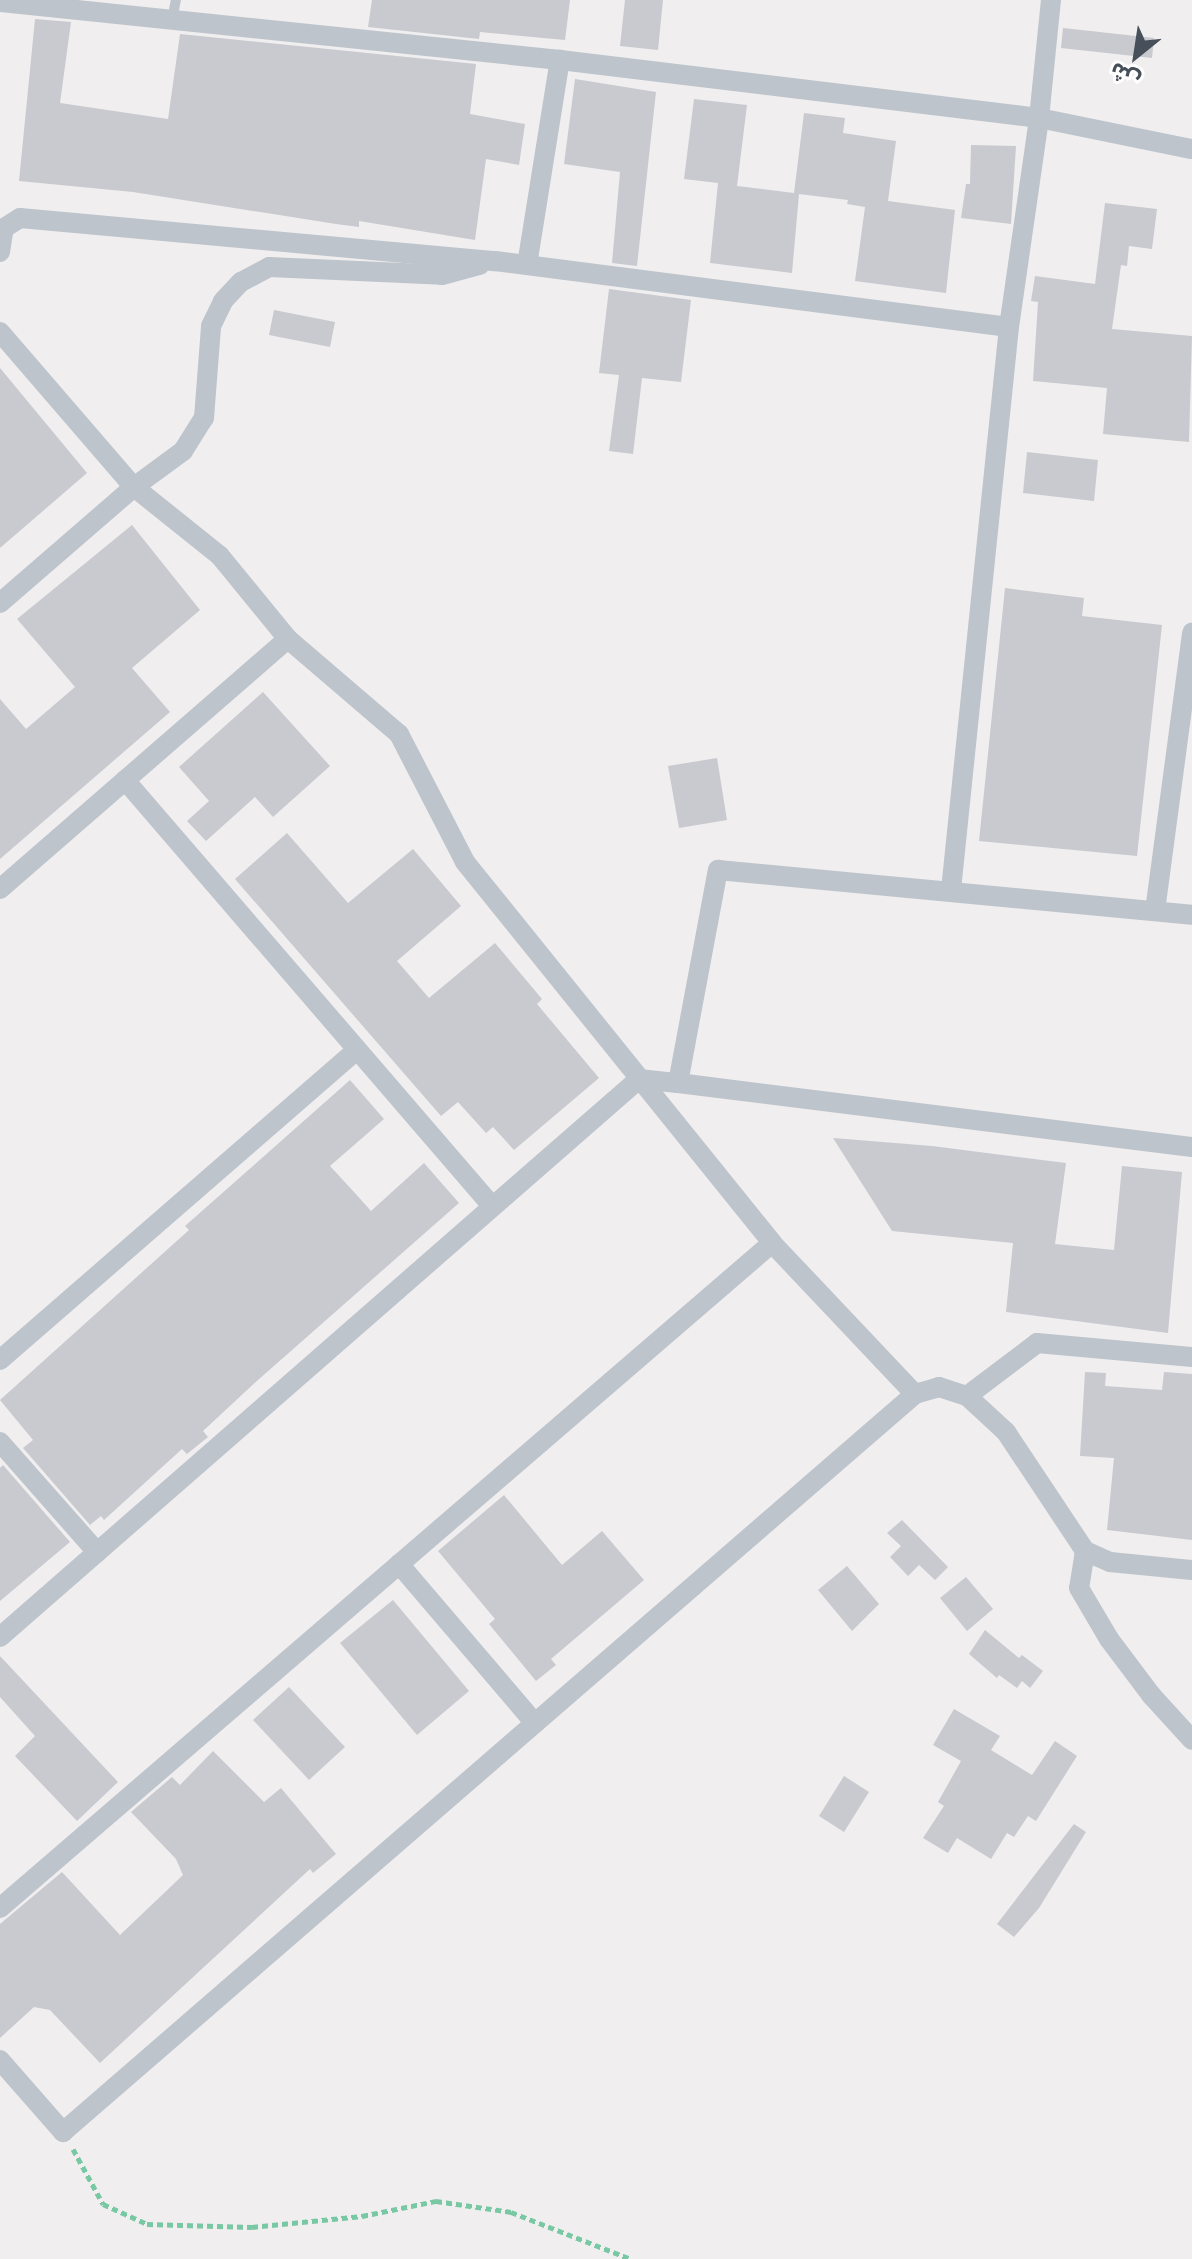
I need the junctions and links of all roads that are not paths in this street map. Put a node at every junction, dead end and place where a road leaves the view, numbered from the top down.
1 (1051, 0) edge
2 (0, 2) edge
3 (174, 10) edge
4 (560, 60) junction
5 (1039, 118) junction
6 (1192, 149) edge
7 (0, 252) edge
8 (495, 261) junction
9 (527, 265) junction
10 (1009, 327) junction
11 (0, 332) edge
12 (134, 487) junction
13 (0, 603) edge
14 (1192, 632) edge
15 (288, 639) junction
16 (125, 780) junction
17 (0, 889) edge
18 (951, 890) junction
19 (1155, 911) junction
20 (1192, 915) edge
21 (357, 1050) junction
22 (639, 1079) junction
23 (678, 1083) junction
24 (1192, 1147) edge
25 (492, 1206) junction
26 (772, 1243) junction
27 (1192, 1357) edge
28 (0, 1360) edge
29 (915, 1394) junction
30 (967, 1396) junction
31 (0, 1442) edge
32 (1085, 1551) junction
33 (97, 1552) junction
34 (399, 1564) junction
35 (1192, 1570) edge
36 (0, 1637) edge
37 (535, 1723) junction
38 (1192, 1740) edge
39 (0, 1908) edge
40 (0, 2060) edge

1 - 5 street
2 - 3 street
3 - 4 street
4 - 5 street
4 - 9 street
5 - 6 street
5 - 10 street
7 - 8 street
8 - 9 street
8 - 12 street
9 - 10 street
10 - 18 street
11 - 12 street
12 - 13 street
12 - 15 street
14 - 19 street
15 - 16 street
15 - 22 street
16 - 17 street
16 - 21 street
18 - 19 street
18 - 23 street
19 - 20 street
21 - 25 street
21 - 28 street
22 - 23 street
22 - 25 street
22 - 26 street
23 - 24 street
25 - 33 street
26 - 29 street
26 - 34 street
27 - 30 street
29 - 30 street
29 - 37 street
30 - 32 street
31 - 33 street
32 - 35 street
32 - 38 street
33 - 36 street
34 - 37 street
34 - 39 street
37 - 40 street

